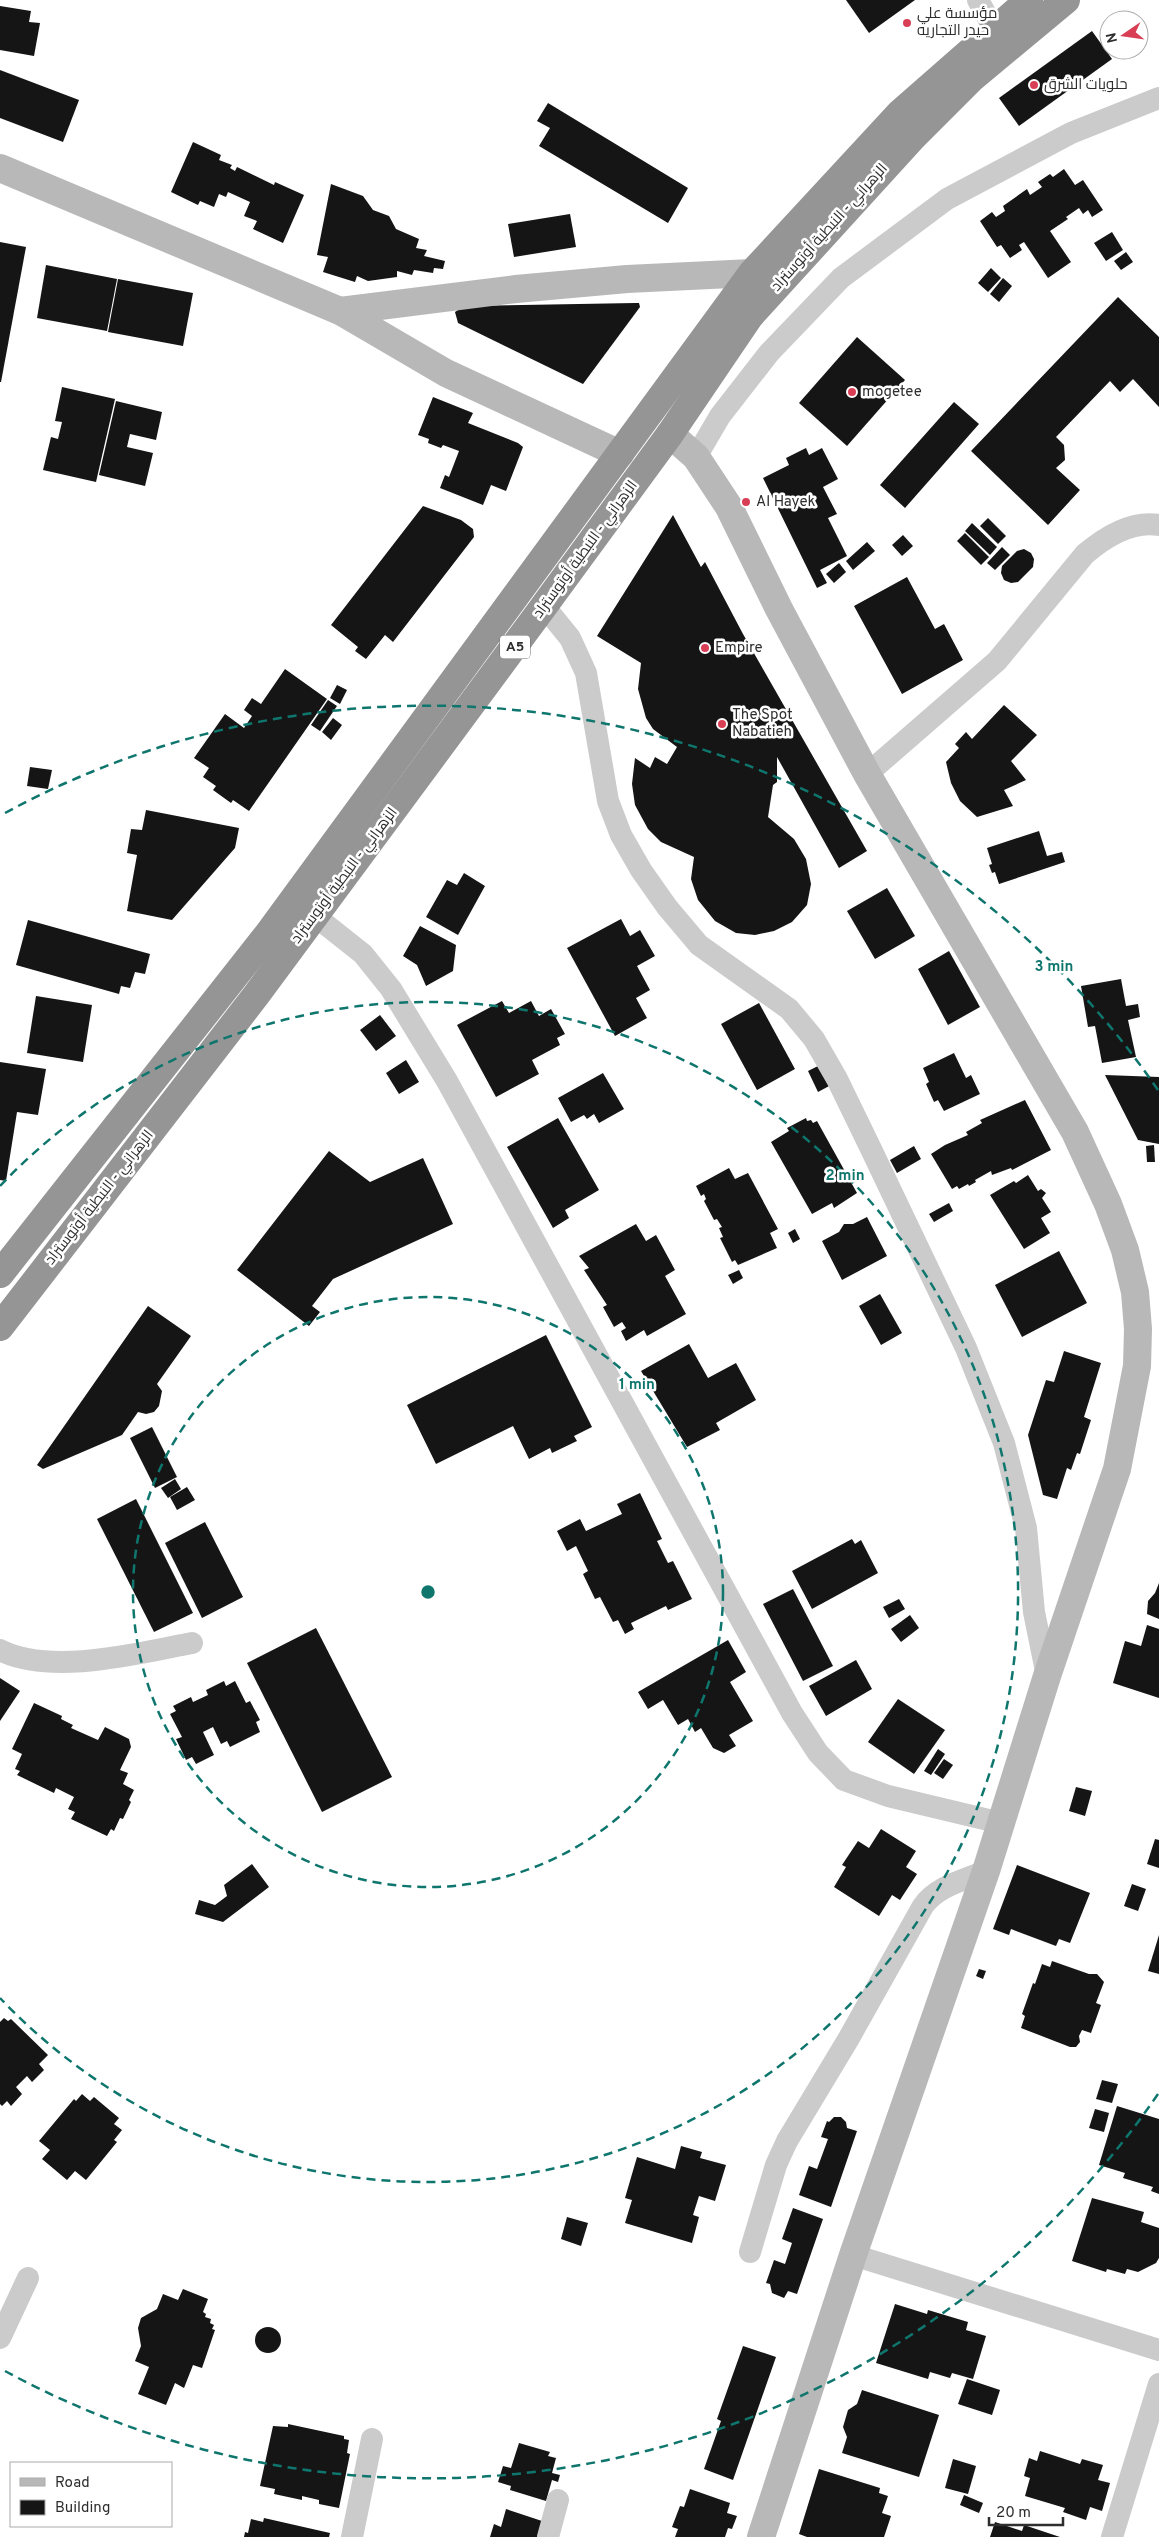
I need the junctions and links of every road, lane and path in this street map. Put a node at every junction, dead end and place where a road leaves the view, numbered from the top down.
1 (978, 0) edge
2 (1029, 0) edge
3 (1066, 0) edge
4 (995, 31) junction
5 (1159, 98) edge
6 (0, 168) edge
7 (752, 273) junction
8 (340, 312) junction
9 (670, 434) junction
10 (620, 454) junction
11 (696, 457) junction
12 (1159, 525) edge
13 (544, 606) junction
14 (867, 774) junction
15 (315, 916) junction
16 (0, 1274) edge
17 (0, 1327) edge
18 (192, 1643) dead end
19 (0, 1650) edge
20 (1047, 1676) junction
21 (1001, 1824) junction
22 (986, 1871) junction
23 (750, 2252) dead end
24 (853, 2255) junction
25 (28, 2278) dead end
26 (0, 2338) edge
27 (1159, 2350) edge
28 (1159, 2384) edge
29 (372, 2439) dead end
30 (558, 2500) dead end
31 (352, 2537) edge
32 (548, 2537) edge
33 (761, 2537) edge
34 (1112, 2537) edge

1 - 4 street
2 - 4 highway, الزهراني - النبطية أوتوستراد / A5
3 - 9 highway, الزهراني - النبطية أوتوستراد / A5
4 - 7 highway, الزهراني - النبطية أوتوستراد / A5
5 - 11 street
6 - 8 street
7 - 8 street
7 - 10 highway, الزهراني - النبطية أوتوستراد / A5
8 - 10 street
9 - 11 street
9 - 13 highway, الزهراني - النبطية أوتوستراد / A5
10 - 16 highway, الزهراني - النبطية أوتوستراد / A5
11 - 14 street
12 - 14 street
13 - 15 highway, الزهراني - النبطية أوتوستراد / A5
13 - 20 street
14 - 20 street
15 - 17 highway, الزهراني - النبطية أوتوستراد / A5
15 - 21 street
18 - 19 street
20 - 21 street
21 - 22 street
22 - 23 street
22 - 24 street
24 - 27 street
24 - 33 street
25 - 26 street
28 - 34 street
29 - 31 street
30 - 32 street

